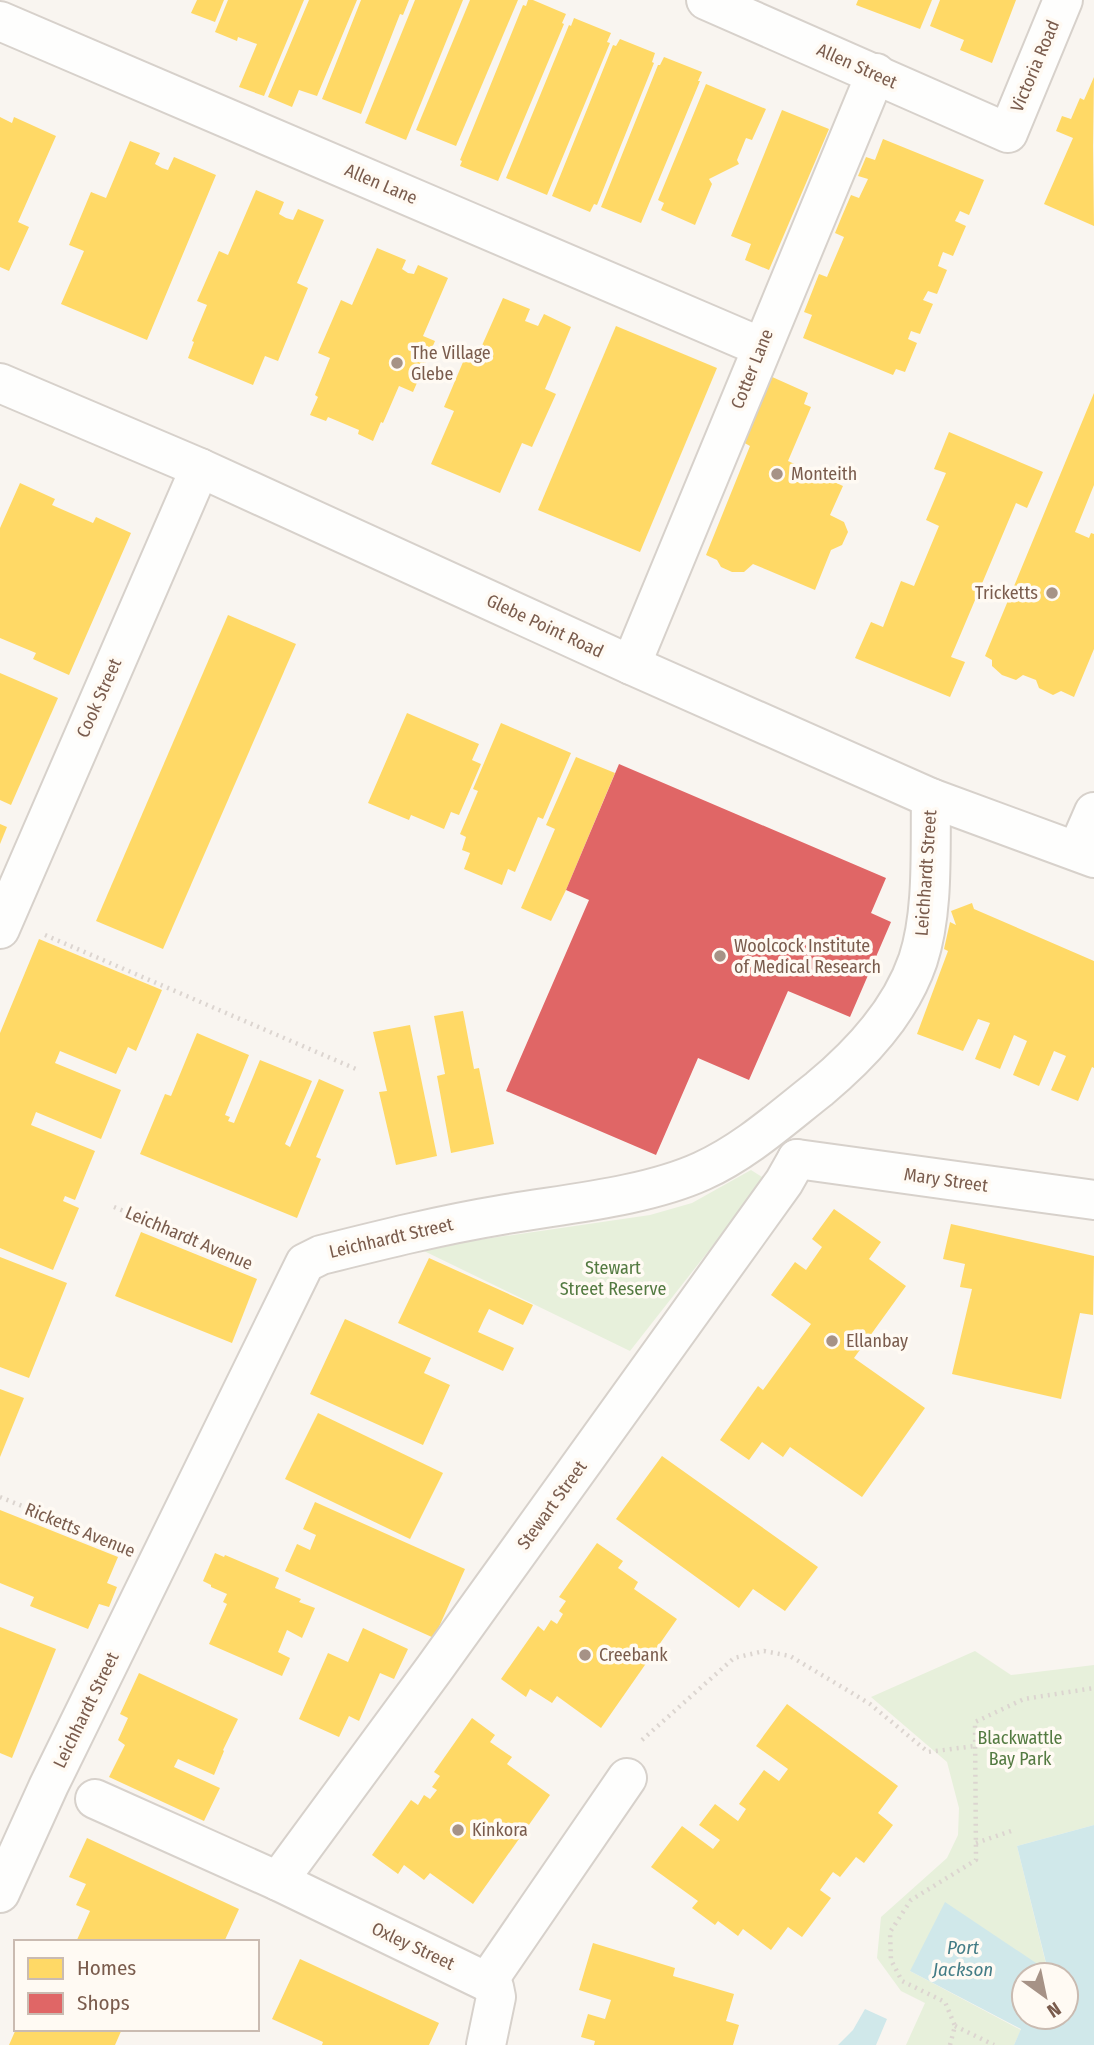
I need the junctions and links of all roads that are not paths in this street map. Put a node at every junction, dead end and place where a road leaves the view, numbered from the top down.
1 (706, 0) edge
2 (1063, 0) edge
3 (1078, 0) edge
4 (1094, 6) edge
5 (0, 21) edge
6 (876, 73) junction
7 (1008, 133) joint
8 (761, 348) junction
9 (0, 383) edge
10 (200, 468) junction
11 (631, 665) junction
12 (931, 798) junction
13 (1094, 812) edge
14 (1086, 854) edge
15 (2, 923) edge
16 (771, 1128) junction
17 (797, 1159) junction
18 (1094, 1200) edge
19 (628, 1778) road end
20 (95, 1798) dead end
21 (278, 1881) junction
22 (0, 1893) edge
23 (487, 1982) junction
24 (486, 2045) edge

1 - 6 street, Allen Street
2 - 7 street, Victoria Road
3 - 4 street
5 - 8 street, Allen Lane
6 - 7 street, Allen Street
6 - 8 street, Cotter Lane
8 - 11 street, Cotter Lane
9 - 10 street, Glebe Point Road
10 - 11 street, Glebe Point Road
10 - 15 street, Cook Street
11 - 12 street, Glebe Point Road
12 - 14 street, Glebe Point Road
12 - 16 street, Leichhardt Street
13 - 14 street
16 - 17 street
16 - 22 street, Leichhardt Street
17 - 18 street, Mary Street
17 - 21 street, Stewart Street
19 - 23 street
20 - 21 street, Oxley Street
21 - 23 street, Oxley Street
23 - 24 street

